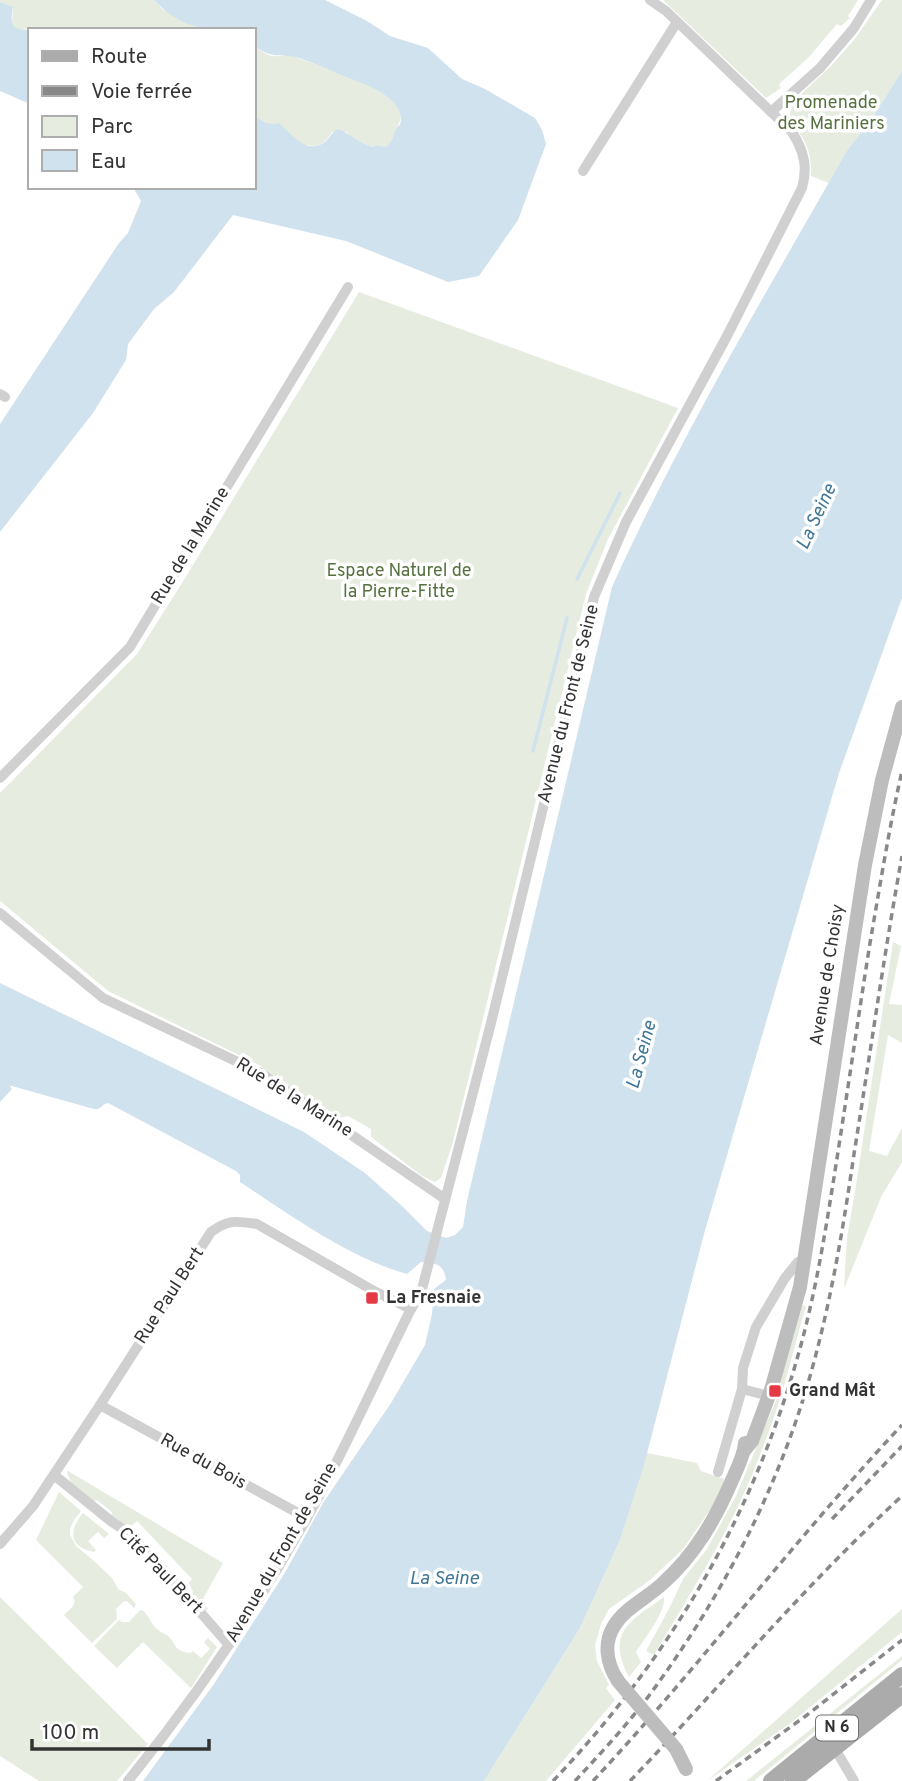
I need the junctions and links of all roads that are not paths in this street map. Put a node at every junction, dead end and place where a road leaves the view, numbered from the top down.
1 (650, 0) edge
2 (660, 0) edge
3 (871, 0) edge
4 (666, 11) junction
5 (677, 22) junction
6 (771, 112) junction
7 (583, 171) dead end
8 (348, 287) dead end
9 (902, 707) edge
10 (0, 778) edge
11 (0, 913) edge
12 (445, 1199) junction
13 (801, 1257) junction
14 (411, 1310) junction
15 (741, 1390) junction
16 (766, 1394) junction
17 (100, 1405) junction
18 (718, 1472) dead end
19 (54, 1475) junction
20 (307, 1518) junction
21 (0, 1544) edge
22 (229, 1645) junction
23 (902, 1675) edge
24 (902, 1695) edge
25 (834, 1747) junction
26 (686, 1775) edge
27 (128, 1781) edge
28 (771, 1781) edge
29 (793, 1781) edge
30 (854, 1781) edge

1 - 4 street
2 - 4 street
3 - 6 street
4 - 5 street
5 - 6 street
5 - 7 street
6 - 12 street, Avenue du Front de Seine
8 - 10 street, Rue de la Marine
9 - 13 main road, Avenue de Choisy
11 - 12 street, Rue de la Marine
12 - 14 street, Avenue du Front de Seine
13 - 15 street
13 - 16 main road, Avenue de Choisy
14 - 17 street, Rue Paul Bert
14 - 20 street, Avenue du Front de Seine
15 - 16 street
15 - 18 street
16 - 26 main road, Avenue de Choisy, bridge
17 - 19 street, Rue Paul Bert
17 - 20 street, Rue du Bois
19 - 21 street, Rue Paul Bert
19 - 22 street, Cité Paul Bert
20 - 22 street, Avenue du Front de Seine
22 - 27 street, Avenue du Front de Seine
23 - 28 main road, N 6
24 - 25 main road, N 6
25 - 29 main road, N 6
25 - 30 street

